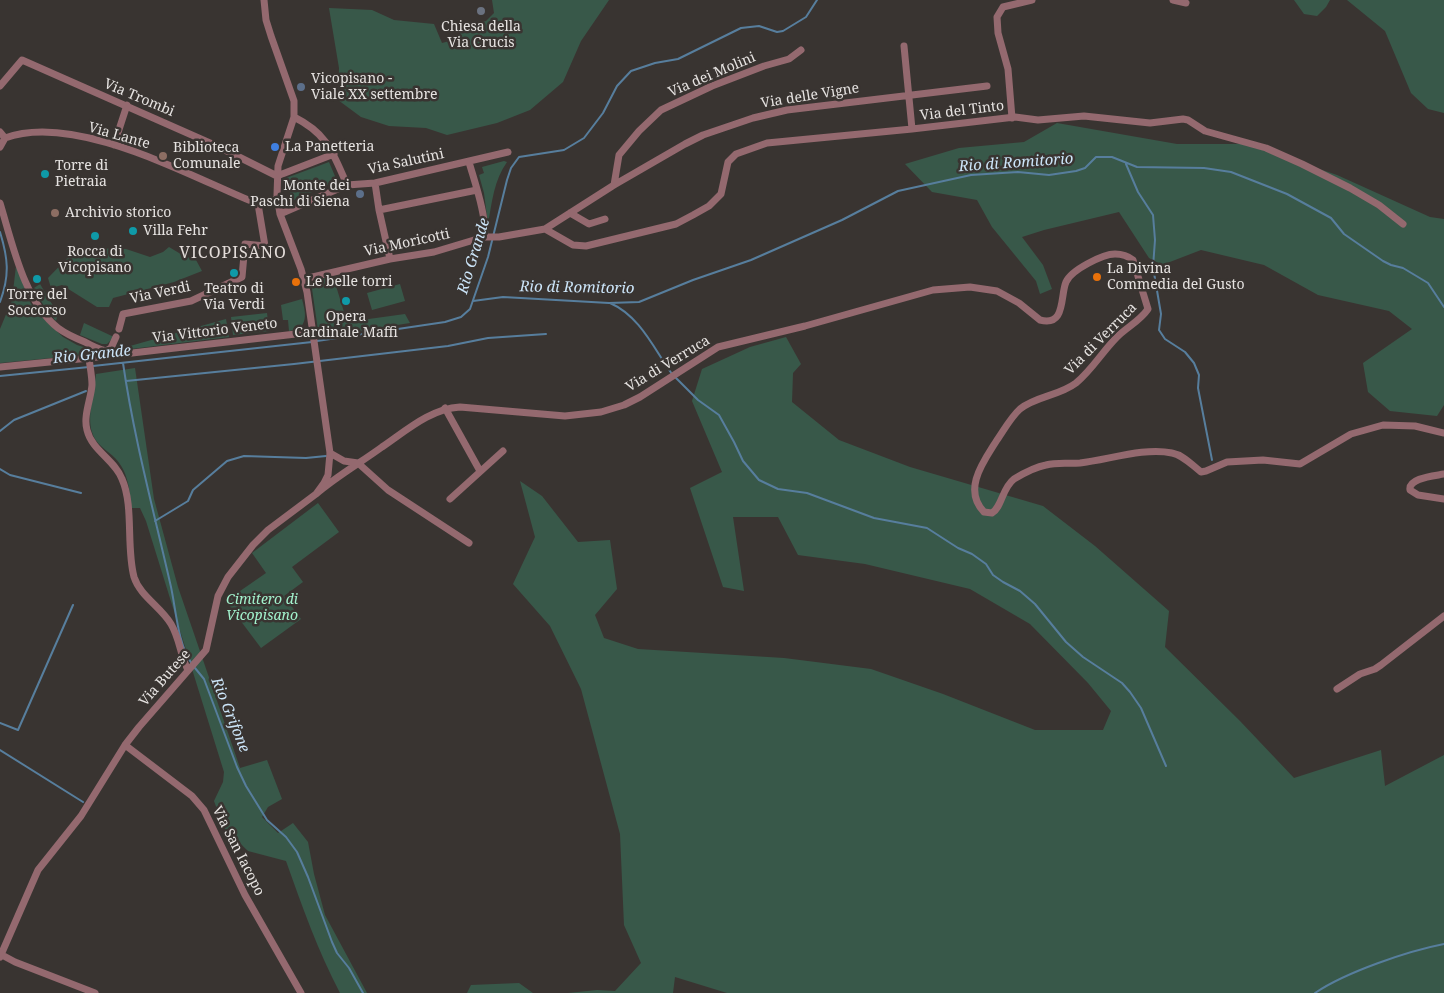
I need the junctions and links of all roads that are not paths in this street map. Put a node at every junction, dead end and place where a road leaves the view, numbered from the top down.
1 (264, 0) edge
2 (1032, 0) edge
3 (1173, 0) edge
4 (1186, 3) dead end
5 (904, 46) dead end
6 (801, 50) dead end
7 (0, 86) edge
8 (986, 86) dead end
9 (909, 94) junction
10 (127, 105) junction
11 (294, 117) junction
12 (1012, 118) junction
13 (912, 130) junction
14 (2, 135) edge
15 (114, 145) junction
16 (0, 147) edge
17 (508, 152) dead end
18 (334, 154) junction
19 (469, 162) junction
20 (277, 176) junction
21 (375, 183) junction
22 (347, 185) junction
23 (614, 185) junction
24 (477, 190) junction
25 (277, 199) junction
26 (0, 203) edge
27 (258, 204) junction
28 (379, 210) junction
29 (570, 213) junction
30 (280, 214) junction
31 (605, 219) dead end
32 (1403, 224) dead end
33 (546, 229) junction
34 (485, 237) junction
35 (390, 259) junction
36 (304, 279) junction
37 (119, 330) dead end
38 (314, 335) junction
39 (116, 337) dead end
40 (106, 354) junction
41 (90, 361) junction
42 (0, 367) edge
43 (445, 408) junction
44 (1444, 433) edge
45 (503, 451) dead end
46 (330, 453) junction
47 (344, 461) junction
48 (358, 463) junction
49 (329, 466) junction
50 (480, 471) junction
51 (342, 473) junction
52 (1444, 474) edge
53 (316, 494) junction
54 (450, 499) dead end
55 (1444, 499) edge
56 (469, 543) dead end
57 (1444, 616) edge
58 (188, 670) junction
59 (1337, 689) dead end
60 (125, 745) junction
61 (1, 956) edge
62 (95, 993) edge
63 (301, 993) edge

1 - 11 street
2 - 12 street
3 - 4 street
5 - 9 street
6 - 23 street, Via dei Molini
7 - 10 street, Via Trombi
8 - 9 street, Via delle Vigne
9 - 13 street
9 - 23 street, Via delle Vigne
10 - 15 street
10 - 20 street, Via Trombi
11 - 18 street
11 - 20 street, Via Butese
12 - 13 street, Via del Tinto
12 - 32 street, Via del Tinto
13 - 33 street, Via del Tinto
14 - 15 street, Via Lante
14 - 16 street, Via Lante
15 - 27 street, Via Lante
17 - 19 street, Via Salutini
18 - 20 street
18 - 22 street
19 - 21 street, Via Salutini
19 - 24 street
20 - 25 street, Via Butese
21 - 22 street, Via Salutini
21 - 28 street
22 - 30 street, Via Salutini
23 - 29 street, Via delle Vigne
24 - 28 street
24 - 34 street
25 - 27 street
25 - 30 street, Via Butese
26 - 40 street
27 - 37 street, Via Verdi
28 - 35 street
29 - 31 street
29 - 33 street, Via delle Vigne
30 - 36 street, Via Butese
33 - 34 street, Via Moricotti
34 - 35 street, Via Moricotti
35 - 36 street, Via Moricotti
36 - 38 street, Via Butese
38 - 40 street, Via Vittorio Veneto
38 - 46 street, Via Butese
39 - 40 street
40 - 41 street, Via Vittorio Veneto
41 - 42 street, Via Vittorio Veneto
41 - 58 street
43 - 44 street, Via di Verruca
43 - 48 street, Via di Verruca
43 - 50 street
45 - 50 street
46 - 47 street
46 - 49 street, Via Butese
47 - 48 street
47 - 49 street
48 - 51 street, Via di Verruca
48 - 56 street
49 - 51 street
49 - 53 street, Via Butese
50 - 54 street
51 - 53 street, Via di Verruca
52 - 55 street
53 - 58 street, Via Butese
57 - 59 street
58 - 60 street, Via Butese
60 - 61 street, Via Butese
60 - 63 street, Via San Iacopo
61 - 62 street

